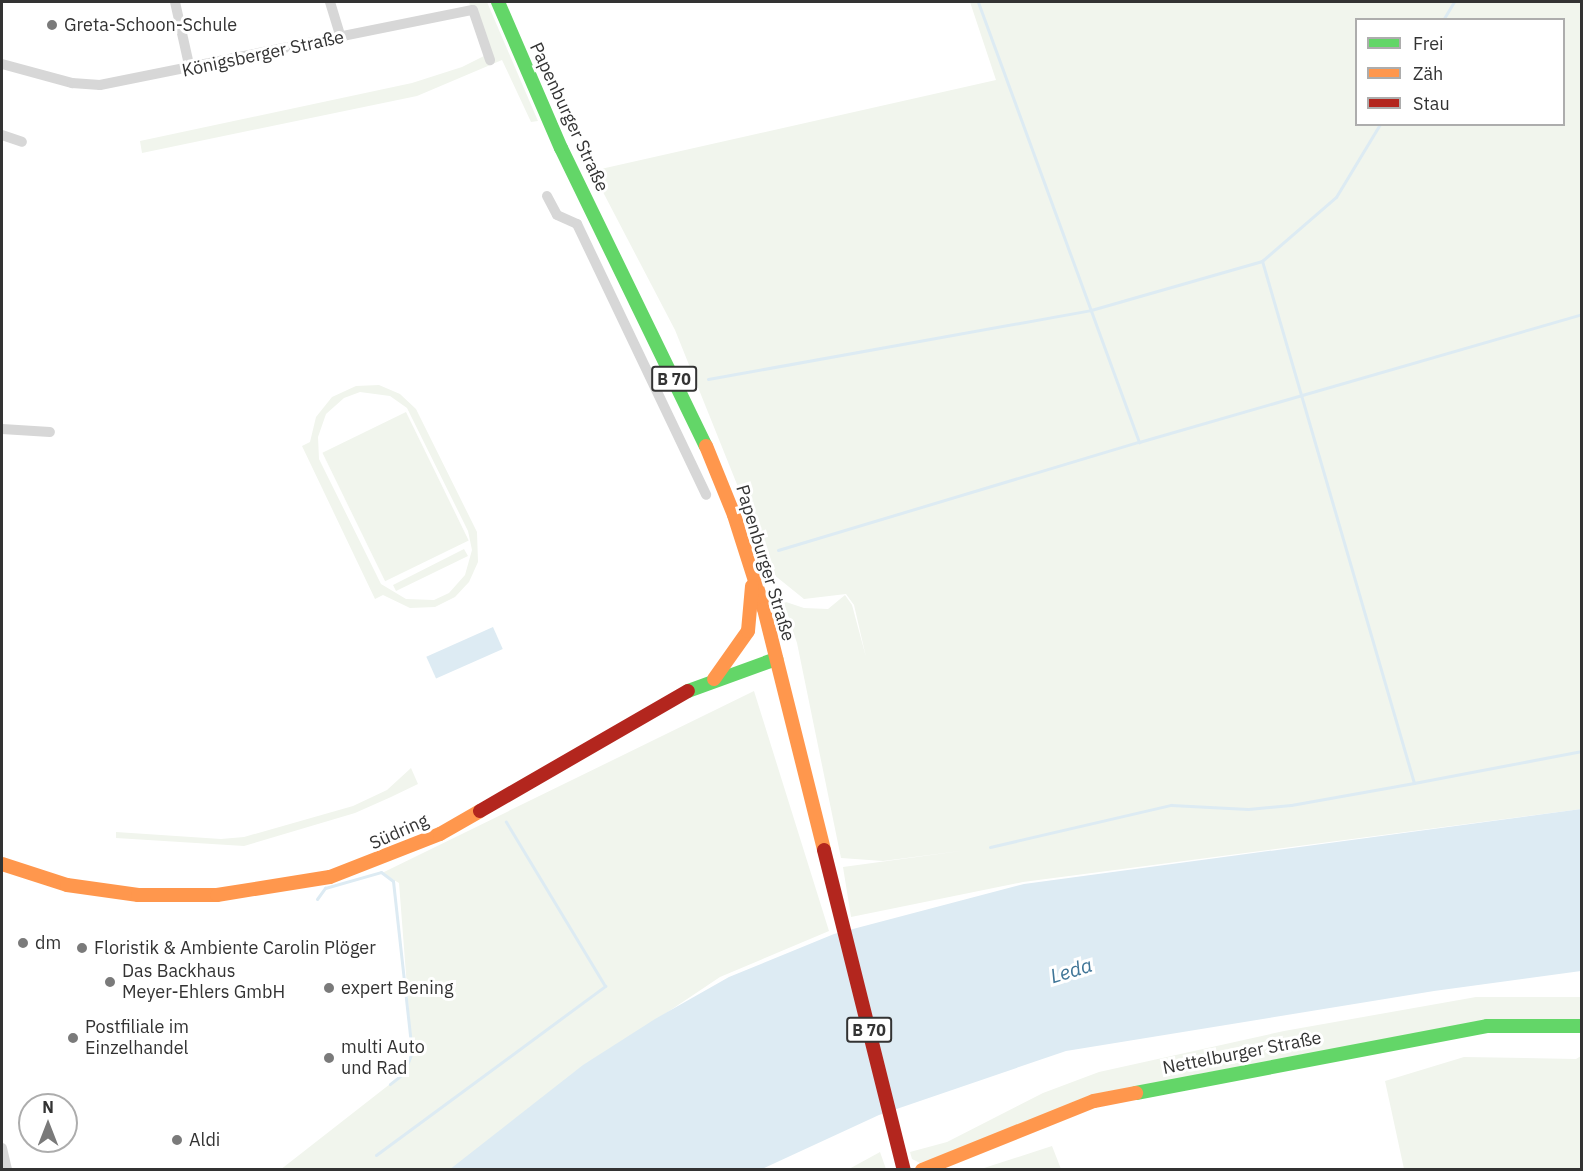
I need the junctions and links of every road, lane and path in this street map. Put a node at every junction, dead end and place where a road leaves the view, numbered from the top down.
1 (175, 2) edge
2 (330, 2) edge
3 (498, 2) edge
4 (341, 38) junction
5 (490, 60) dead end
6 (2, 64) edge
7 (190, 69) junction
8 (2, 135) edge
9 (22, 142) dead end
10 (547, 196) dead end
11 (2, 429) edge
12 (50, 432) dead end
13 (706, 495) dead end
14 (752, 570) junction
15 (776, 659) junction
16 (714, 679) junction
17 (2, 864) edge
18 (1581, 1026) edge
19 (2, 1148) edge
20 (902, 1163) edge
21 (7, 1170) edge
22 (922, 1170) edge

1 - 7 street
2 - 4 street
3 - 14 main road, Papenburger Straße / B 70
4 - 5 street, Königsberger Straße
4 - 7 street, Königsberger Straße
6 - 7 street, Königsberger Straße
8 - 9 street
10 - 13 street
11 - 12 street
14 - 15 main road, Papenburger Straße / B 70
14 - 16 main road
15 - 16 main road, Südring
15 - 20 main road, Papenburger Straße / B 70
16 - 17 main road, Südring
18 - 22 main road, Nettelburger Straße
19 - 21 street

